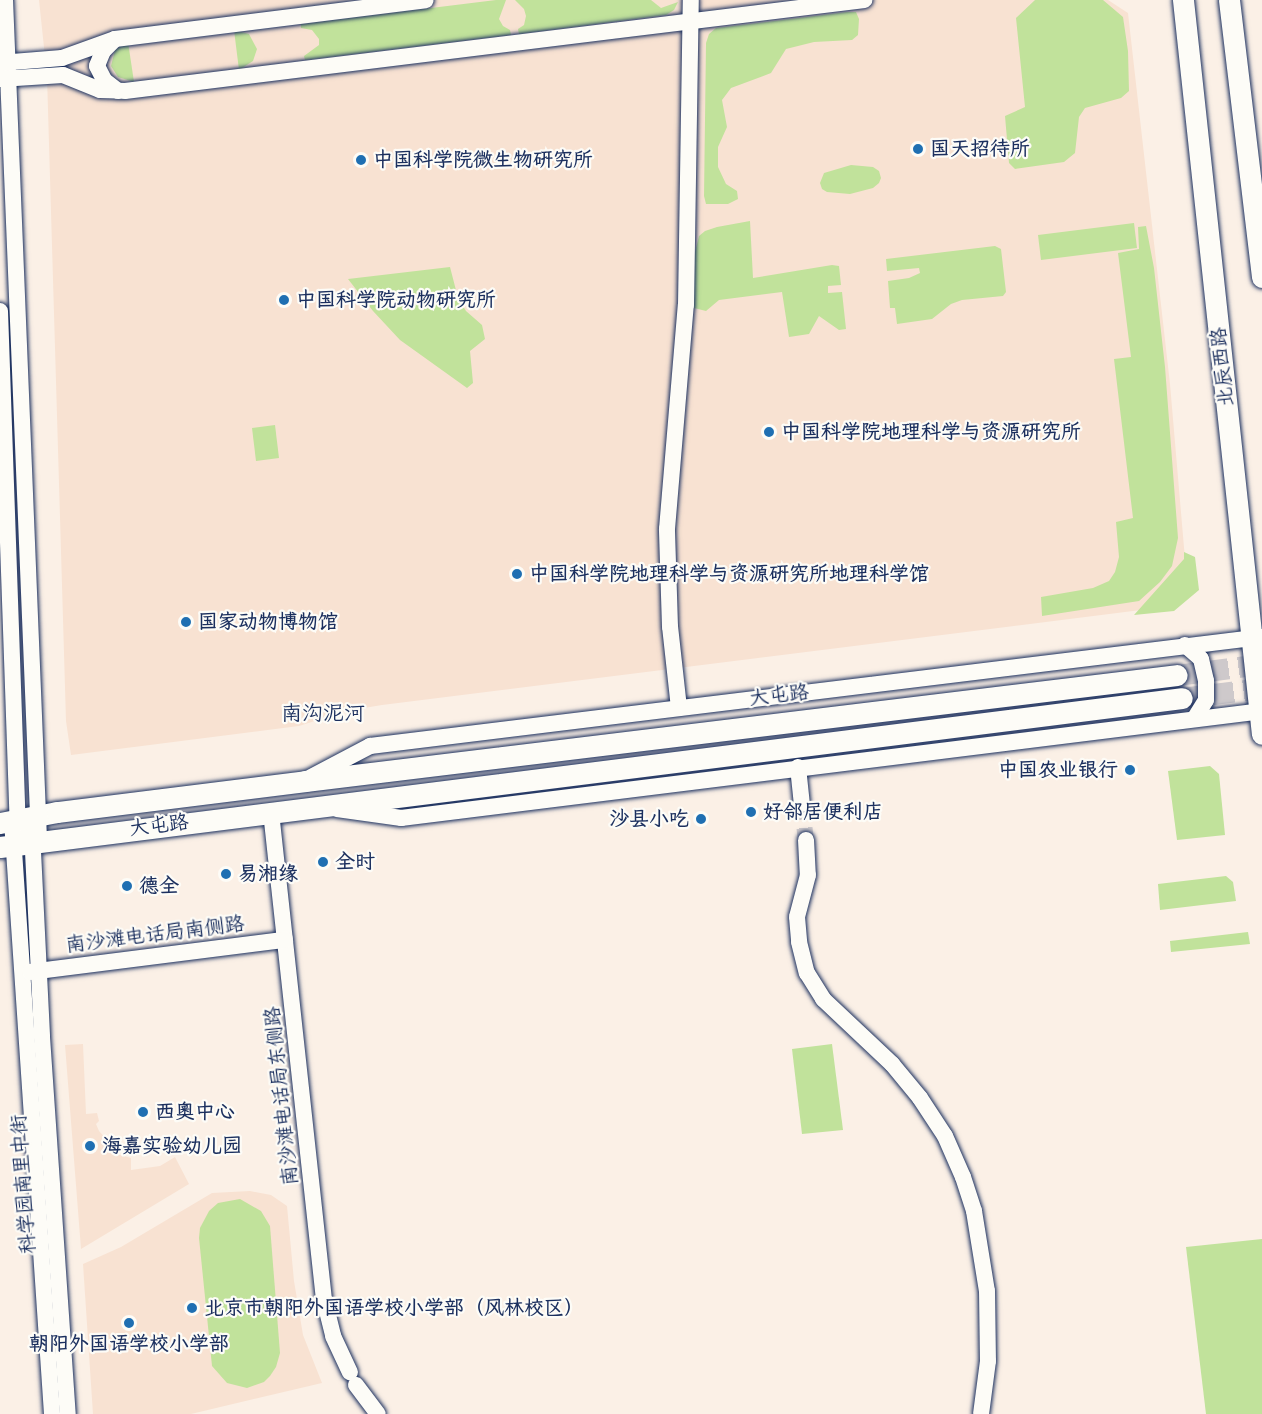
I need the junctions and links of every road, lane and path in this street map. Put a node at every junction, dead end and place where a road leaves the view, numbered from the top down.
1 (6, 0) edge
2 (426, 0) edge
3 (691, 0) edge
4 (864, 0) edge
5 (1183, 0) edge
6 (1229, 0) edge
7 (691, 21) junction
8 (115, 39) junction
9 (4, 71) edge
10 (117, 91) junction
11 (1262, 277) edge
12 (0, 311) edge
13 (1257, 637) edge
14 (1185, 645) junction
15 (1177, 675) tunnel mouth
16 (1182, 698) tunnel mouth
17 (679, 708) junction
18 (1261, 711) edge
19 (1194, 719) junction
20 (1262, 734) edge
21 (798, 767) junction
22 (304, 781) junction
23 (802, 804) tunnel mouth
24 (318, 806) junction
25 (271, 812) junction
26 (19, 820) edge
27 (806, 840) tunnel mouth
28 (21, 844) edge
29 (285, 940) junction
30 (34, 971) junction
31 (52, 1414) edge
32 (60, 1414) edge
33 (68, 1414) edge
34 (378, 1414) edge
35 (981, 1414) edge

1 - 9 street
2 - 8 street
3 - 7 street
4 - 7 street
5 - 13 main road, 北辰西路
6 - 11 main road
7 - 10 street
7 - 17 street
8 - 9 street
8 - 10 street
9 - 10 street
9 - 26 street
12 - 26 street
13 - 14 street, 大屯路
13 - 18 main road, 北辰西路
14 - 17 street, 大屯路
14 - 19 street
15 - 22 main road, 大屯路
16 - 24 main road, 大屯路
17 - 22 street, 大屯路
18 - 19 street, 大屯路
18 - 20 main road, 北辰西路
19 - 21 street, 大屯路
21 - 23 street
21 - 24 street, 大屯路
22 - 26 main road, 大屯路
24 - 25 main road, 大屯路
25 - 28 main road, 大屯路
25 - 29 street, 南沙滩电话局东侧路
26 - 28 main road
27 - 35 street
28 - 30 street, 科学园南里中街
28 - 31 street
29 - 30 street, 南沙滩电话局南侧路
29 - 34 street, 南沙滩电话局东侧路
30 - 32 street, 科学园南里中街
30 - 33 street

